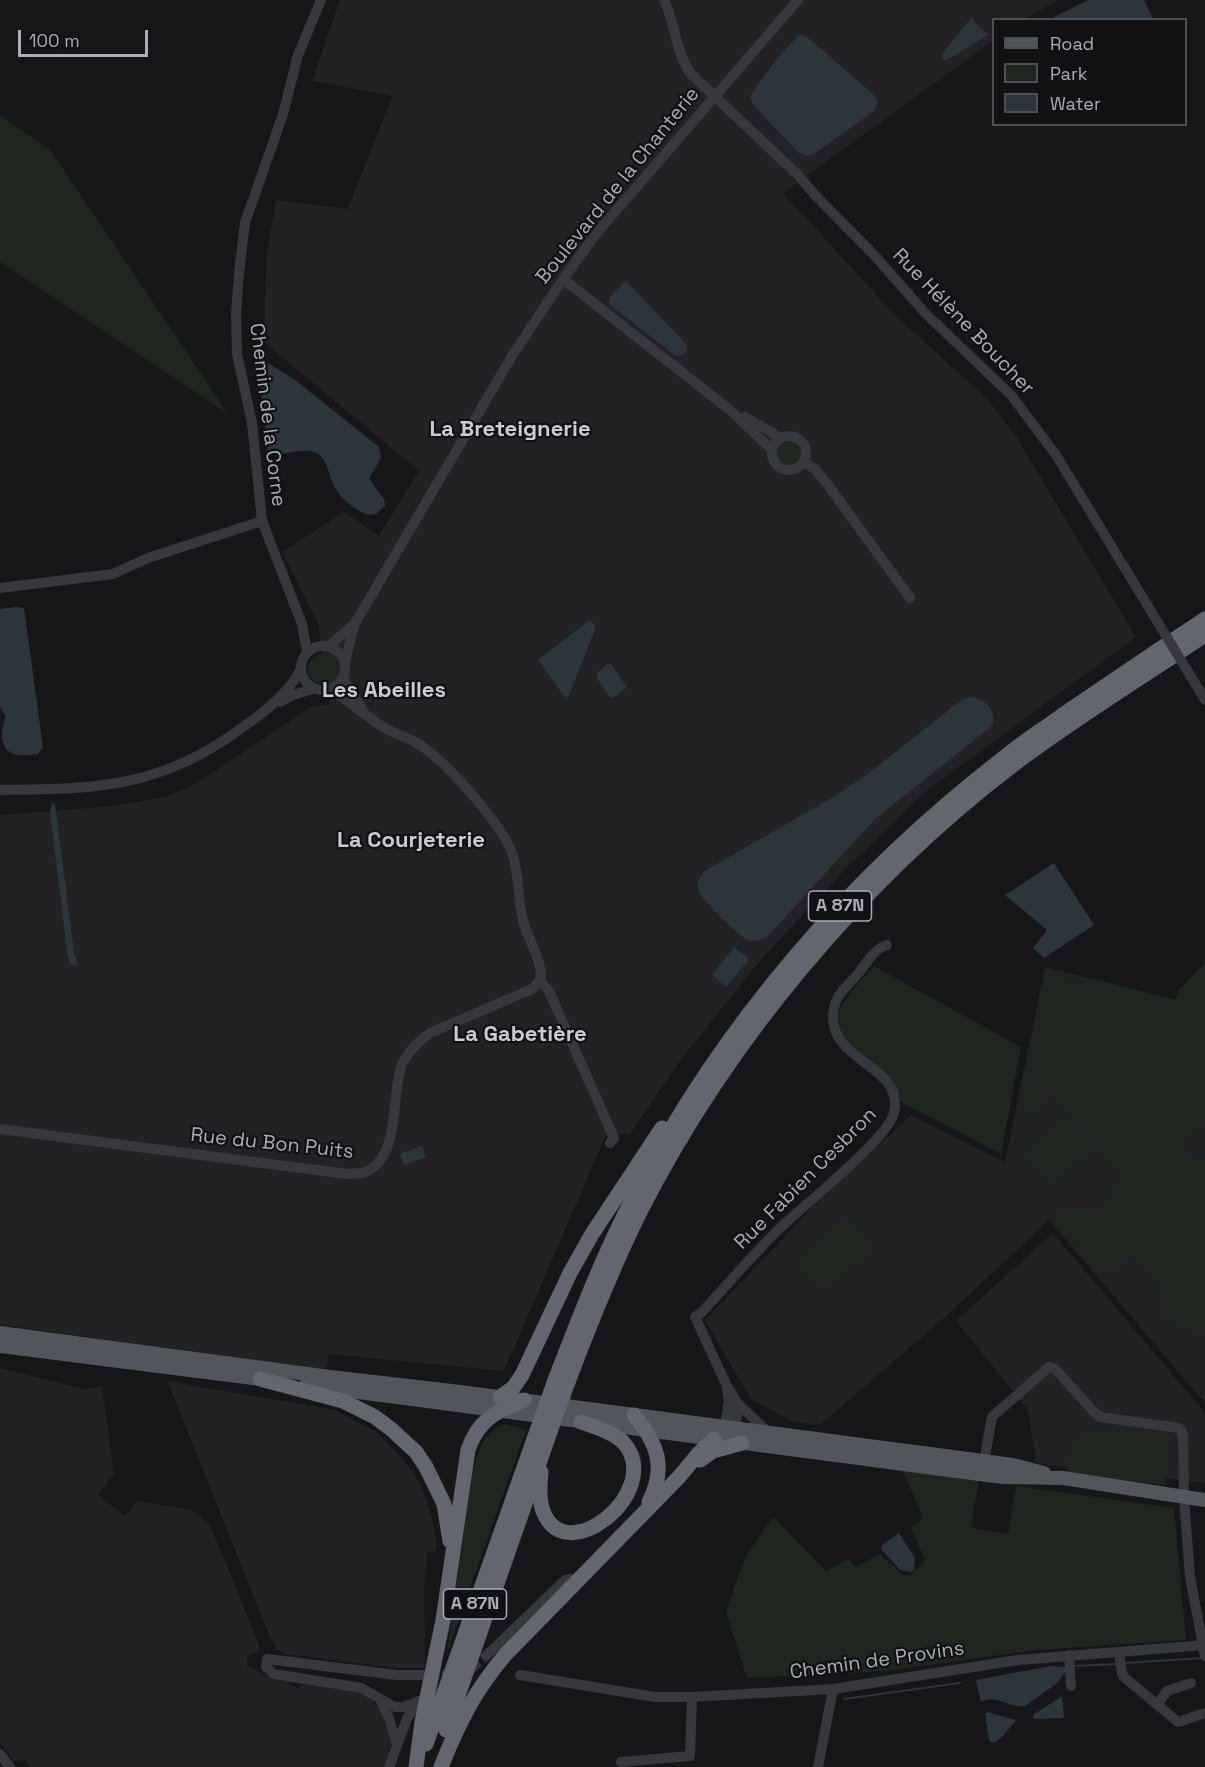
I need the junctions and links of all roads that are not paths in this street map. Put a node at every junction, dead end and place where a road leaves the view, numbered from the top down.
1 (321, 0) edge
2 (664, 0) edge
3 (798, 0) edge
4 (715, 95) junction
5 (563, 279) junction
6 (730, 410) junction
7 (781, 438) junction
8 (772, 450) junction
9 (804, 462) junction
10 (262, 521) junction
11 (0, 588) edge
12 (910, 598) dead end
13 (1205, 619) edge
14 (302, 624) junction
15 (354, 625) junction
16 (1205, 635) edge
17 (323, 646) junction
18 (307, 652) junction
19 (345, 663) junction
20 (300, 671) junction
21 (343, 678) junction
22 (313, 689) junction
23 (332, 690) junction
24 (1205, 700) edge
25 (270, 707) junction
26 (365, 713) junction
27 (0, 790) edge
28 (887, 945) dead end
29 (540, 981) junction
30 (692, 1095) junction
31 (0, 1129) edge
32 (610, 1143) dead end
33 (0, 1333) edge
34 (0, 1346) edge
35 (102, 1353) junction
36 (260, 1379) junction
37 (561, 1381) junction
38 (727, 1386) junction
39 (524, 1400) joint
40 (499, 1404) junction
41 (738, 1404) junction
42 (634, 1414) junction
43 (581, 1422) junction
44 (729, 1429) junction
45 (647, 1431) junction
46 (770, 1433) junction
47 (714, 1440) junction
48 (742, 1443) junction
49 (540, 1447) junction
50 (984, 1462) junction
51 (679, 1476) junction
52 (1063, 1478) junction
53 (1184, 1497) junction
54 (1205, 1500) edge
55 (644, 1513) junction
56 (452, 1557) junction
57 (576, 1581) junction
58 (1204, 1650) edge
59 (487, 1655) tunnel mouth
60 (1120, 1656) junction
61 (1070, 1659) junction
62 (520, 1675) dead end
63 (427, 1679) junction
64 (1071, 1682) dead end
65 (1191, 1683) dead end
66 (833, 1689) junction
67 (692, 1697) junction
68 (381, 1701) junction
69 (417, 1702) junction
70 (1157, 1705) junction
71 (1205, 1713) edge
72 (397, 1743) junction
73 (0, 1754) edge
74 (621, 1762) dead end
75 (9, 1767) edge
76 (388, 1767) edge
77 (417, 1767) edge
78 (433, 1767) edge
79 (441, 1767) edge
80 (818, 1767) edge

1 - 10 street, Chemin de la Corne
2 - 4 street, Rue Hélène Boucher
3 - 4 street, Boulevard de la Chanterie
4 - 5 street, Boulevard de la Chanterie
4 - 24 street, Rue Hélène Boucher, bridge
5 - 6 street
5 - 15 street, Boulevard de la Chanterie
6 - 7 street
6 - 8 street
7 - 8 street
7 - 9 street
8 - 9 street
9 - 12 street
10 - 11 street
10 - 14 street, Chemin de la Corne
13 - 30 highway, A 87N
14 - 17 street, Chemin de la Corne
14 - 18 street, Chemin de la Corne
15 - 17 street, Boulevard de la Chanterie
15 - 19 street, Boulevard de la Chanterie
16 - 37 highway, A 87N
17 - 18 street
17 - 19 street
18 - 20 street
19 - 21 street
20 - 22 street
20 - 25 street
21 - 23 street
21 - 26 street
22 - 23 street
22 - 25 street
23 - 26 street
25 - 27 street
26 - 29 street
28 - 38 street, Rue Fabien Cesbron
29 - 31 street, Rue du Bon Puits
29 - 32 street
30 - 37 highway, A 87N
30 - 40 highway
33 - 35 main road
34 - 35 main road
35 - 36 main road
35 - 40 main road
36 - 40 main road
36 - 56 highway
37 - 49 highway, A 87N, bridge
38 - 41 street
38 - 44 street
39 - 40 highway
39 - 42 main road
40 - 43 main road
40 - 56 highway
41 - 44 street
41 - 46 street
42 - 44 main road
42 - 45 highway
43 - 45 main road
43 - 49 highway
44 - 46 main road
44 - 47 street
44 - 48 street
45 - 47 main road
45 - 55 highway
46 - 50 main road
47 - 48 main road
47 - 51 highway
48 - 51 highway
48 - 52 main road
49 - 77 highway, A 87N
49 - 78 highway, A 87N
50 - 52 main road
50 - 53 street
51 - 55 highway
52 - 53 main road
53 - 54 main road
53 - 58 street
55 - 57 highway
56 - 63 highway
57 - 59 street
57 - 79 highway
58 - 60 street, Chemin de Provins
60 - 61 street, Chemin de Provins
60 - 70 street
61 - 64 street
61 - 66 street, Chemin de Provins
62 - 67 street, Chemin de Provins
63 - 68 street
63 - 69 street
63 - 77 highway
65 - 70 street
66 - 67 street, Chemin de Provins
66 - 80 street
67 - 74 street
68 - 69 street
68 - 72 street
69 - 72 street
70 - 71 street
72 - 76 street
73 - 75 street

